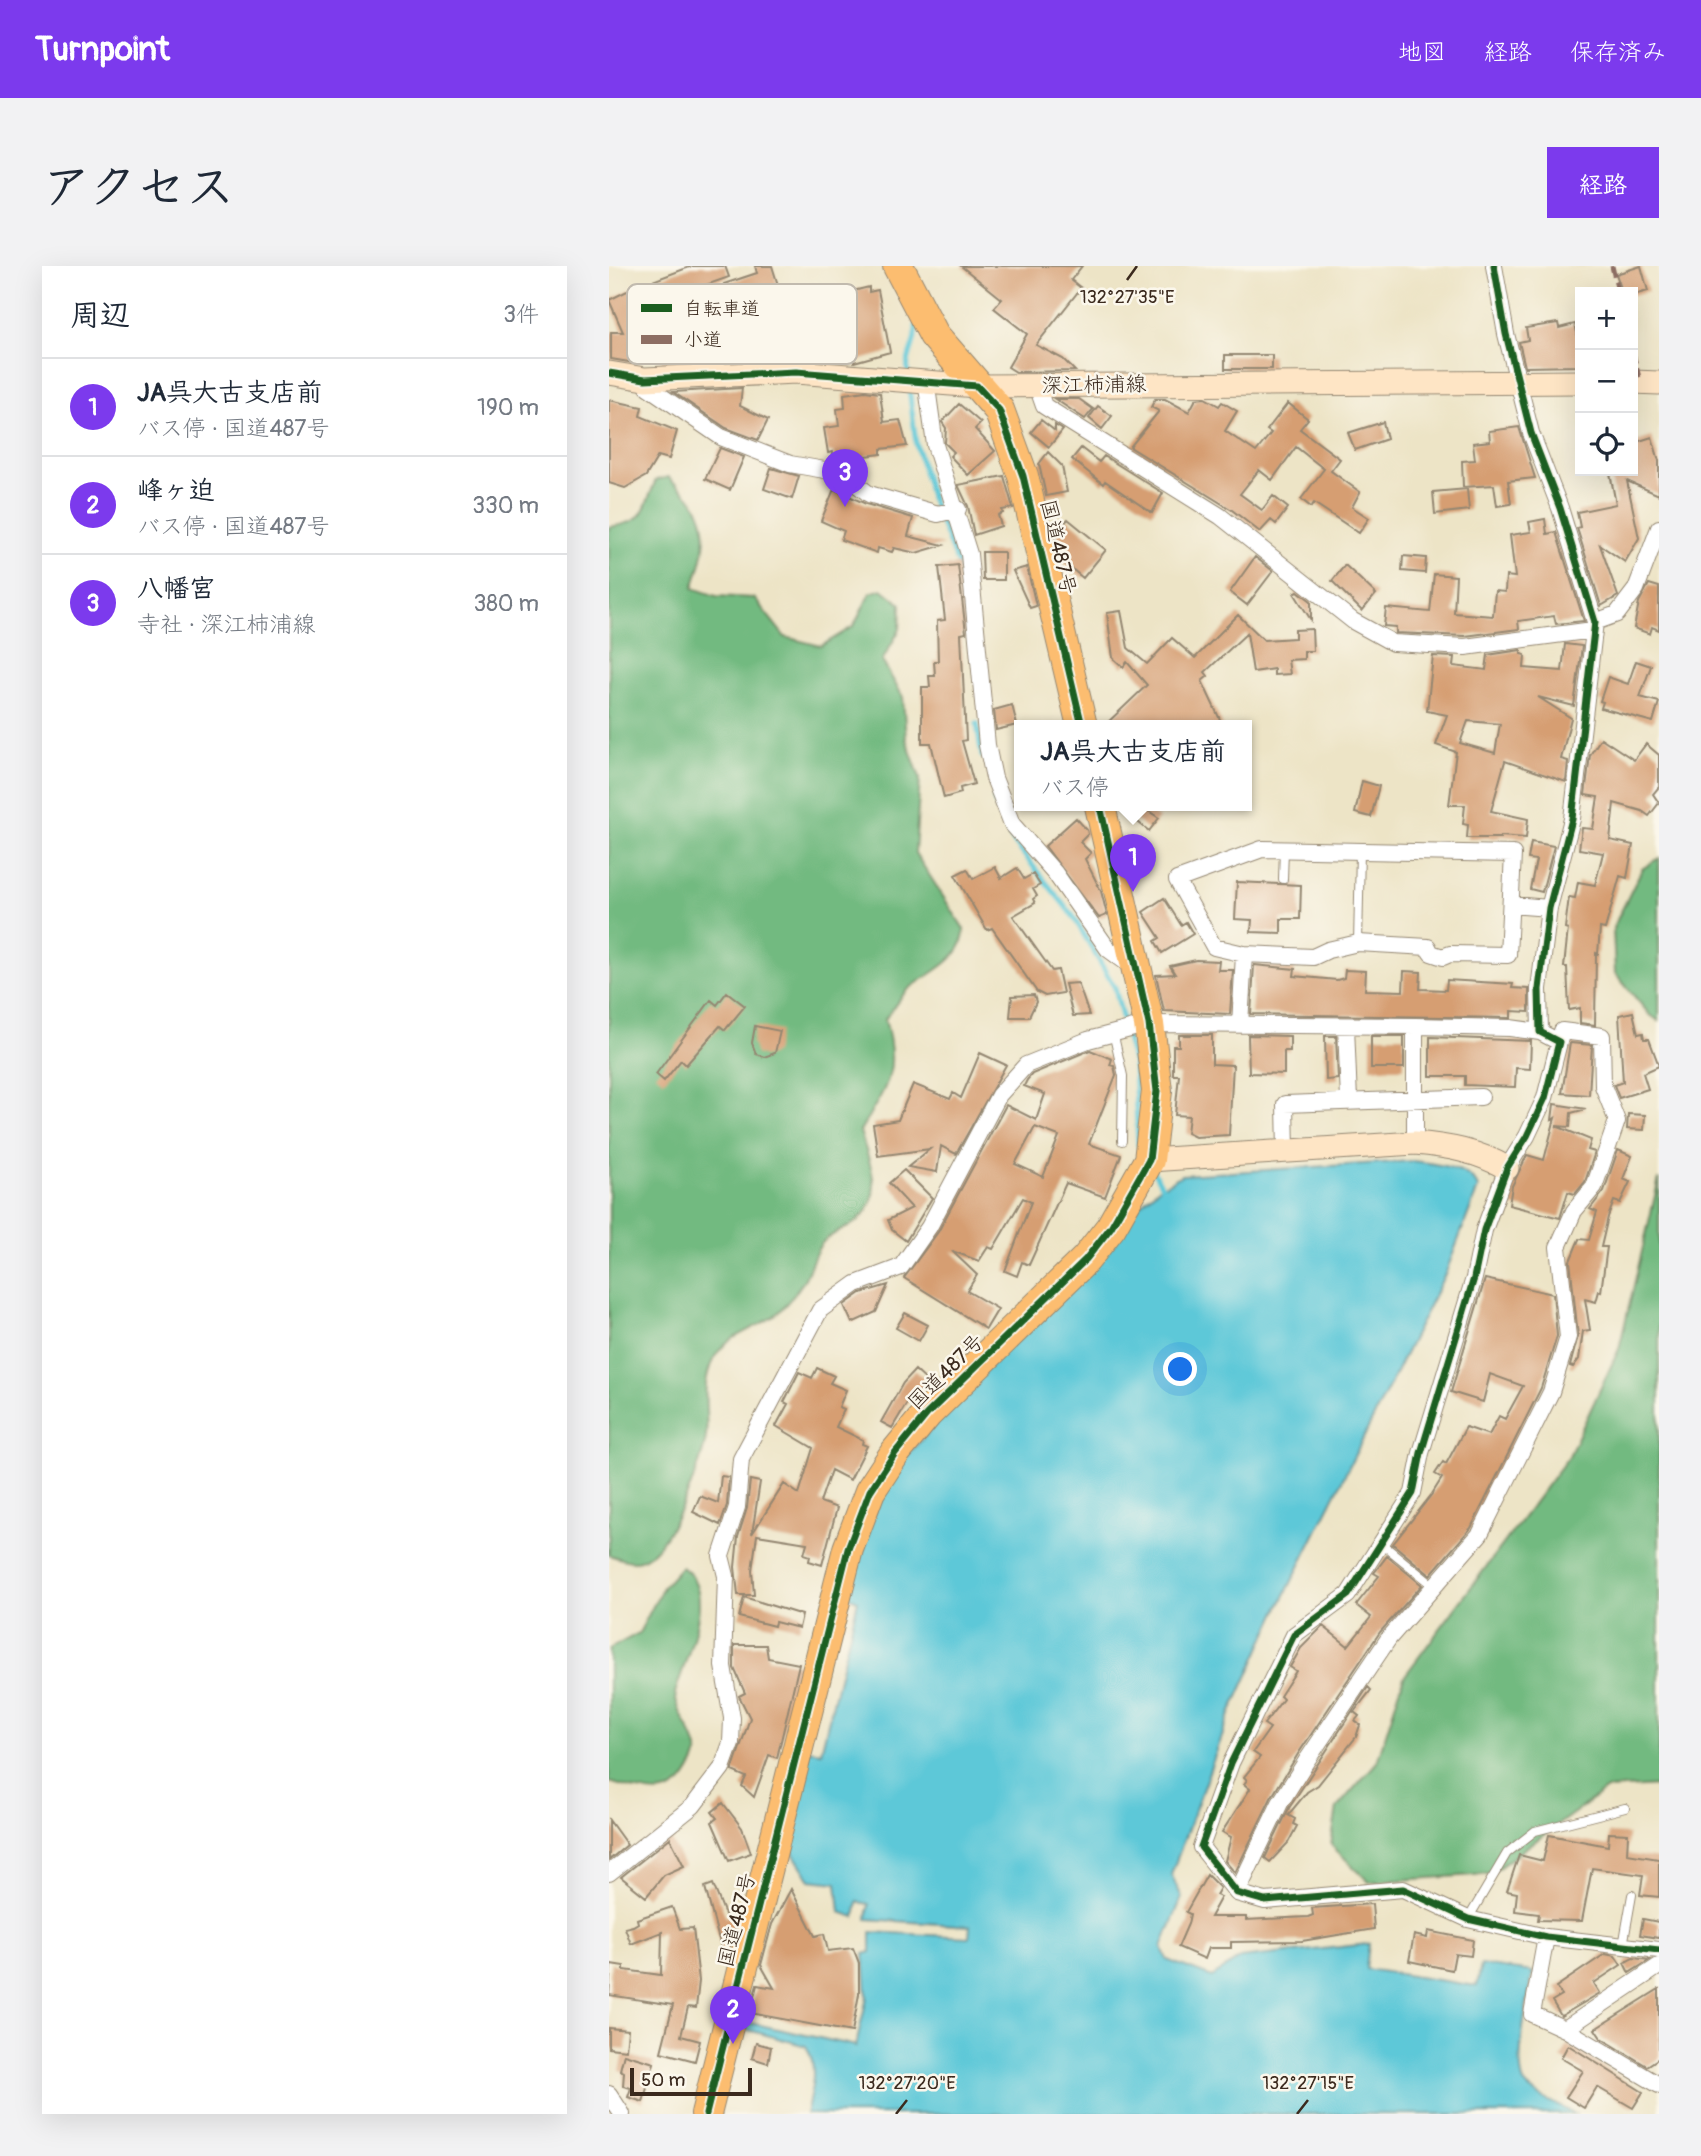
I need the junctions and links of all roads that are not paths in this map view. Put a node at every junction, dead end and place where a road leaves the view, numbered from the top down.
1 (898, 266) edge
2 (1494, 266) edge
3 (609, 373) edge
4 (645, 379) junction
5 (914, 379) junction
6 (1518, 382) junction
7 (1575, 382) edge
8 (1638, 382) edge
9 (1659, 383) edge
10 (977, 386) junction
11 (1037, 386) junction
12 (958, 509) junction
13 (1659, 528) edge
14 (1594, 626) junction
15 (1081, 720) edge
16 (1101, 811) edge
17 (1284, 849) junction
18 (1360, 851) junction
19 (1283, 879) dead end
20 (1511, 905) junction
21 (1549, 908) junction
22 (1358, 943) junction
23 (1244, 954) junction
24 (1139, 971) junction
25 (1149, 1024) junction
26 (1240, 1025) junction
27 (1346, 1026) junction
28 (1415, 1026) junction
29 (1113, 1032) junction
30 (1540, 1032) junction
31 (1559, 1042) junction
32 (1481, 1097) dead end
33 (1417, 1099) junction
34 (1349, 1101) junction
35 (1122, 1141) dead end
36 (1415, 1143) junction
37 (1286, 1152) junction
38 (1149, 1160) junction
39 (1507, 1168) junction
40 (1381, 1543) junction
41 (1434, 1586) junction
42 (1625, 1808) dead end
43 (609, 1873) edge
44 (1237, 1892) junction
45 (1632, 1895) dead end
46 (1468, 1919) junction
47 (1546, 1937) junction
48 (1623, 1945) junction
49 (1659, 1950) edge
50 (1659, 1966) edge
51 (1565, 2029) junction
52 (1656, 2080) edge
53 (609, 2095) edge
54 (622, 2114) edge
55 (706, 2114) edge

1 - 10 highway, 国道487号
2 - 6 street
3 - 4 main road, 深江柿浦線
4 - 5 main road, 深江柿浦線
4 - 12 street
5 - 10 main road, 深江柿浦線
5 - 12 street
6 - 7 main road, 深江柿浦線
6 - 11 main road, 深江柿浦線
6 - 14 street
8 - 9 main road
10 - 11 main road, 深江柿浦線
10 - 15 highway, 国道487号
11 - 14 street
12 - 24 street
13 - 14 street
14 - 21 street
16 - 24 highway, 国道487号
17 - 18 street
17 - 19 lane
17 - 23 street
18 - 20 street
18 - 22 lane
20 - 21 street
20 - 22 street
21 - 30 street
22 - 23 street
23 - 26 street
24 - 25 highway, 国道487号
25 - 26 street
25 - 29 street
25 - 38 highway, 国道487号
26 - 27 street
27 - 28 street
27 - 34 street
28 - 30 street
28 - 33 street
29 - 35 lane
29 - 43 street
30 - 31 street
31 - 39 street
31 - 41 street
32 - 33 street
33 - 34 street
33 - 36 street
34 - 37 street
36 - 37 main road
36 - 39 main road
37 - 38 main road
38 - 55 highway, 国道487号
39 - 40 street
40 - 41 lane
40 - 44 street
41 - 44 street
42 - 46 lane
44 - 46 street
45 - 48 lane
46 - 47 street
47 - 48 street
47 - 51 street
48 - 49 street
50 - 51 street
51 - 52 street
53 - 54 street

